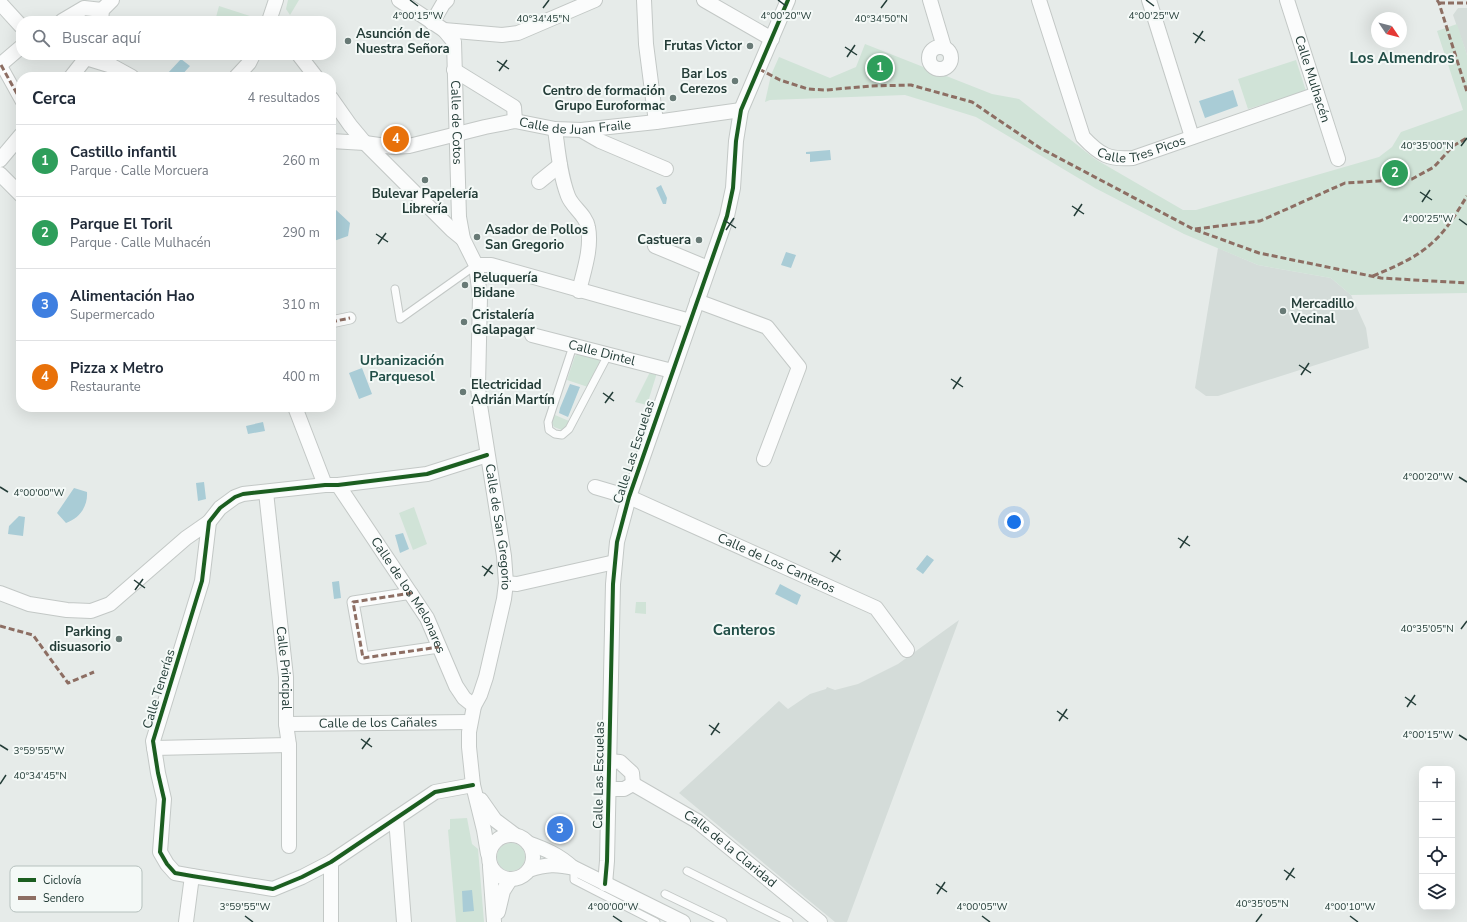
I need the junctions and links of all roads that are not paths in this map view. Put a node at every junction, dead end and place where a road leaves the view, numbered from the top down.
1 (276, 0) edge
2 (398, 0) edge
3 (447, 0) edge
4 (595, 0) edge
5 (644, 0) edge
6 (704, 0) edge
7 (788, 0) edge
8 (930, 0) edge
9 (1039, 0) edge
10 (1149, 0) edge
11 (1287, 0) edge
12 (0, 3) edge
13 (105, 10) edge
14 (70, 16) edge
15 (271, 16) edge
16 (16, 21) edge
17 (438, 26) junction
18 (772, 39) junction
19 (944, 47) dead end
20 (16, 51) edge
21 (87, 60) edge
22 (97, 60) edge
23 (250, 60) edge
24 (303, 60) edge
25 (0, 65) edge
26 (454, 70) junction
27 (76, 72) edge
28 (123, 72) edge
29 (241, 72) edge
30 (312, 72) edge
31 (16, 92) edge
32 (1317, 94) junction
33 (336, 105) edge
34 (741, 110) junction
35 (515, 121) junction
36 (656, 122) junction
37 (555, 129) junction
38 (581, 130) junction
39 (456, 133) junction
40 (1192, 137) junction
41 (360, 138) junction
42 (336, 140) edge
43 (16, 147) edge
44 (1338, 159) dead end
45 (0, 160) edge
46 (560, 165) junction
47 (666, 169) dead end
48 (0, 174) edge
49 (539, 182) dead end
50 (16, 190) edge
51 (459, 217) joint
52 (463, 239) junction
53 (655, 246) dead end
54 (476, 265) junction
55 (708, 268) junction
56 (395, 288) dead end
57 (579, 290) junction
58 (697, 301) junction
59 (350, 318) dead end
60 (336, 321) edge
61 (690, 321) junction
62 (532, 335) dead end
63 (573, 346) junction
64 (608, 355) junction
65 (672, 371) junction
66 (297, 412) edge
67 (487, 455) junction
68 (764, 460) dead end
69 (331, 485) junction
70 (595, 487) dead end
71 (266, 492) junction
72 (629, 497) junction
73 (209, 522) junction
74 (614, 562) junction
75 (506, 583) junction
76 (0, 593) edge
77 (412, 593) junction
78 (439, 647) junction
79 (907, 650) dead end
80 (477, 700) junction
81 (470, 722) junction
82 (286, 724) junction
83 (289, 745) junction
84 (154, 748) junction
85 (609, 762) junction
86 (633, 784) junction
87 (473, 785) junction
88 (609, 789) junction
89 (396, 818) junction
90 (515, 835) junction
91 (528, 843) junction
92 (289, 846) dead end
93 (489, 861) junction
94 (331, 862) junction
95 (574, 868) junction
96 (529, 870) junction
97 (687, 871) dead end
98 (192, 876) junction
99 (510, 880) junction
100 (605, 884) junction
101 (665, 894) dead end
102 (186, 922) edge
103 (331, 922) edge
104 (404, 922) edge
105 (495, 922) edge
106 (656, 922) edge
107 (683, 922) edge
108 (723, 922) edge
109 (789, 922) edge
110 (820, 922) edge

1 - 15 street
2 - 17 street
3 - 17 street
4 - 17 street
5 - 36 street
6 - 18 street
7 - 18 street, Calle Las Escuelas
8 - 19 street
9 - 40 street, Calle Tres Picos
10 - 40 street
11 - 32 street, Calle Mulhacén
12 - 16 street
13 - 14 street
17 - 26 street, Calle de Cotos
18 - 34 street, Calle Las Escuelas
20 - 25 street
21 - 27 street
22 - 28 street
23 - 29 street
24 - 30 street
25 - 31 street
26 - 35 street
26 - 39 street, Calle de Cotos
32 - 40 street, Calle Tres Picos
32 - 44 street, Calle Mulhacén
33 - 41 street, Calle de San Gregorio
34 - 36 street, Calle de Juan Fraile
34 - 55 street, Calle Las Escuelas
35 - 37 street, Calle de Juan Fraile
35 - 39 street, Calle de Juan Fraile
36 - 38 street, Calle de Juan Fraile
37 - 38 street, Calle de Juan Fraile
37 - 46 street
38 - 47 street
39 - 41 street, Calle de Juan Fraile
39 - 51 street, Calle de Cotos
41 - 42 street, Calle de Juan Fraile
41 - 52 street, Calle de San Gregorio
43 - 45 street
46 - 49 street
46 - 57 street
48 - 50 street
51 - 52 street, Calle de San Gregorio
52 - 54 street, Calle de San Gregorio
53 - 55 street
54 - 56 lane
54 - 57 street
54 - 67 street, Calle de San Gregorio
55 - 58 street, Calle Las Escuelas
57 - 61 street
58 - 61 street, Calle Las Escuelas
58 - 68 street
59 - 60 street
61 - 65 street, Calle Las Escuelas
62 - 63 street, Calle Dintel
63 - 64 street, Calle Dintel
63 - 64 lane
64 - 65 street, Calle Dintel
65 - 72 street, Calle Las Escuelas
66 - 69 street, Calle de los Melonares
67 - 69 street
67 - 75 street, Calle de San Gregorio
69 - 71 street
69 - 77 street, Calle de los Melonares
70 - 72 street, Calle Las Escuelas
71 - 73 street
71 - 82 street, Calle Principal
72 - 74 street, Calle Las Escuelas
72 - 79 street, Calle de Los Canteros
73 - 76 street
73 - 84 street, Calle Tenerías
74 - 75 street
74 - 85 street, Calle Las Escuelas
75 - 80 street, Calle de San Gregorio
77 - 78 street, Calle de los Melonares
77 - 78 street
78 - 80 street, Calle de los Melonares
80 - 81 street, Calle de San Gregorio
81 - 82 street, Calle de los Cañales
81 - 87 street, Calle de San Gregorio
82 - 83 street, Calle Principal
83 - 84 street
83 - 92 street, Calle Principal
84 - 98 street, Calle Tenerías
85 - 86 street
85 - 88 street, Calle Las Escuelas
86 - 88 street
86 - 110 street, Calle de la Claridad
87 - 89 street, Calle Tenerías
87 - 90 street, Calle de San Gregorio
87 - 93 street, Calle de San Gregorio
88 - 100 street, Calle Las Escuelas
89 - 94 street, Calle Tenerías
89 - 104 street
90 - 91 street
90 - 93 street
91 - 95 street
91 - 96 street
93 - 99 street
93 - 105 street, Calle de San Gregorio
94 - 98 street, Calle Tenerías
94 - 103 street
95 - 96 street
95 - 100 street
95 - 106 lane
96 - 99 street
97 - 109 lane
98 - 102 street
99 - 105 street
100 - 107 street
101 - 108 lane

